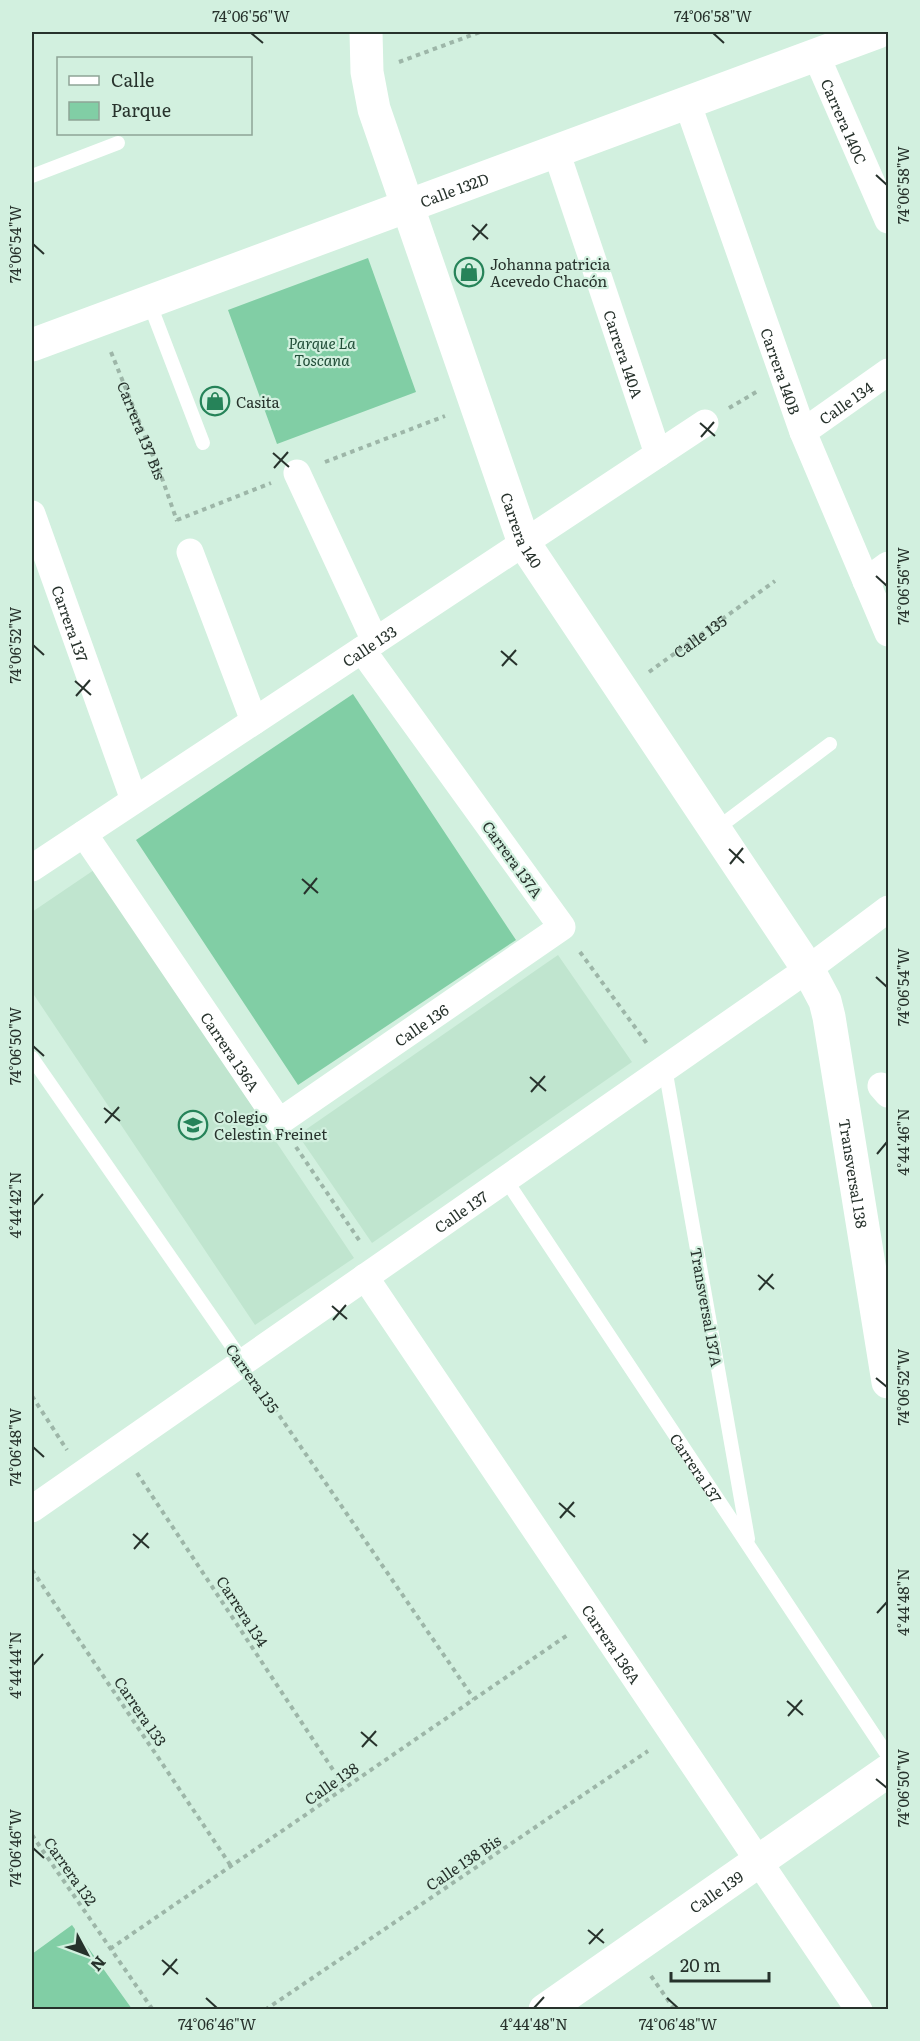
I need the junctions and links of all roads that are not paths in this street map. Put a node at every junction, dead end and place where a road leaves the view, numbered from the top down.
1 (366, 32) edge
2 (878, 32) edge
3 (816, 55) junction
4 (687, 102) junction
5 (118, 143) dead end
6 (556, 151) junction
7 (32, 176) edge
8 (407, 206) junction
9 (888, 220) edge
10 (149, 302) junction
11 (32, 345) edge
12 (888, 372) edge
13 (705, 423) road end
14 (803, 432) junction
15 (203, 443) dead end
16 (658, 454) junction
17 (297, 473) dead end
18 (32, 514) edge
19 (524, 543) junction
20 (189, 552) dead end
21 (888, 565) edge
22 (866, 581) junction
23 (888, 633) edge
24 (369, 646) junction
25 (254, 721) junction
26 (830, 744) dead end
27 (134, 800) junction
28 (715, 830) junction
29 (84, 834) junction
30 (32, 868) edge
31 (888, 909) edge
32 (562, 927) joint
33 (808, 969) junction
34 (32, 1058) edge
35 (665, 1068) junction
36 (279, 1122) joint
37 (506, 1180) junction
38 (372, 1273) junction
39 (243, 1362) junction
40 (888, 1382) edge
41 (32, 1509) edge
42 (749, 1545) junction
43 (888, 1756) edge
44 (888, 1771) edge
45 (759, 1861) junction
46 (545, 2010) edge
47 (859, 2010) edge

1 - 8 street, Carrera 140
2 - 3 street, Calle 132D
3 - 4 street, Calle 132D
3 - 9 street, Carrera 140C
4 - 6 street, Calle 132D
4 - 14 street, Carrera 140B
5 - 7 lane
6 - 8 street, Calle 132D
6 - 16 street, Carrera 140A
8 - 10 street, Calle 132D
8 - 19 street, Carrera 140
10 - 11 street, Calle 132D
10 - 15 lane
12 - 14 street, Calle 134
13 - 16 street, Calle 133
14 - 22 street, Carrera 140B
16 - 19 street, Calle 133
17 - 24 street, Carrera 137A
18 - 27 street, Carrera 137
19 - 24 street, Calle 133
19 - 28 street, Carrera 140
20 - 25 street
21 - 22 street
22 - 23 street, Carrera 140B
24 - 25 street, Calle 133
24 - 32 street, Carrera 137A
25 - 27 street, Calle 133
26 - 28 lane
27 - 29 street, Calle 133
28 - 33 street, Carrera 140
29 - 30 street, Calle 133
29 - 36 street, Carrera 136A
31 - 33 street, Calle 137
32 - 36 street, Calle 136
33 - 35 street, Calle 137
33 - 40 street, Transversal 138
34 - 39 lane, Carrera 135
35 - 37 street, Calle 137
35 - 42 lane, Transversal 137A
37 - 38 street, Calle 137
37 - 42 lane, Carrera 137
38 - 39 street, Calle 137
38 - 45 street, Carrera 136A
39 - 41 street, Calle 137
42 - 43 lane, Carrera 137
44 - 45 street, Calle 139
45 - 46 street, Calle 139
45 - 47 street, Carrera 136A

